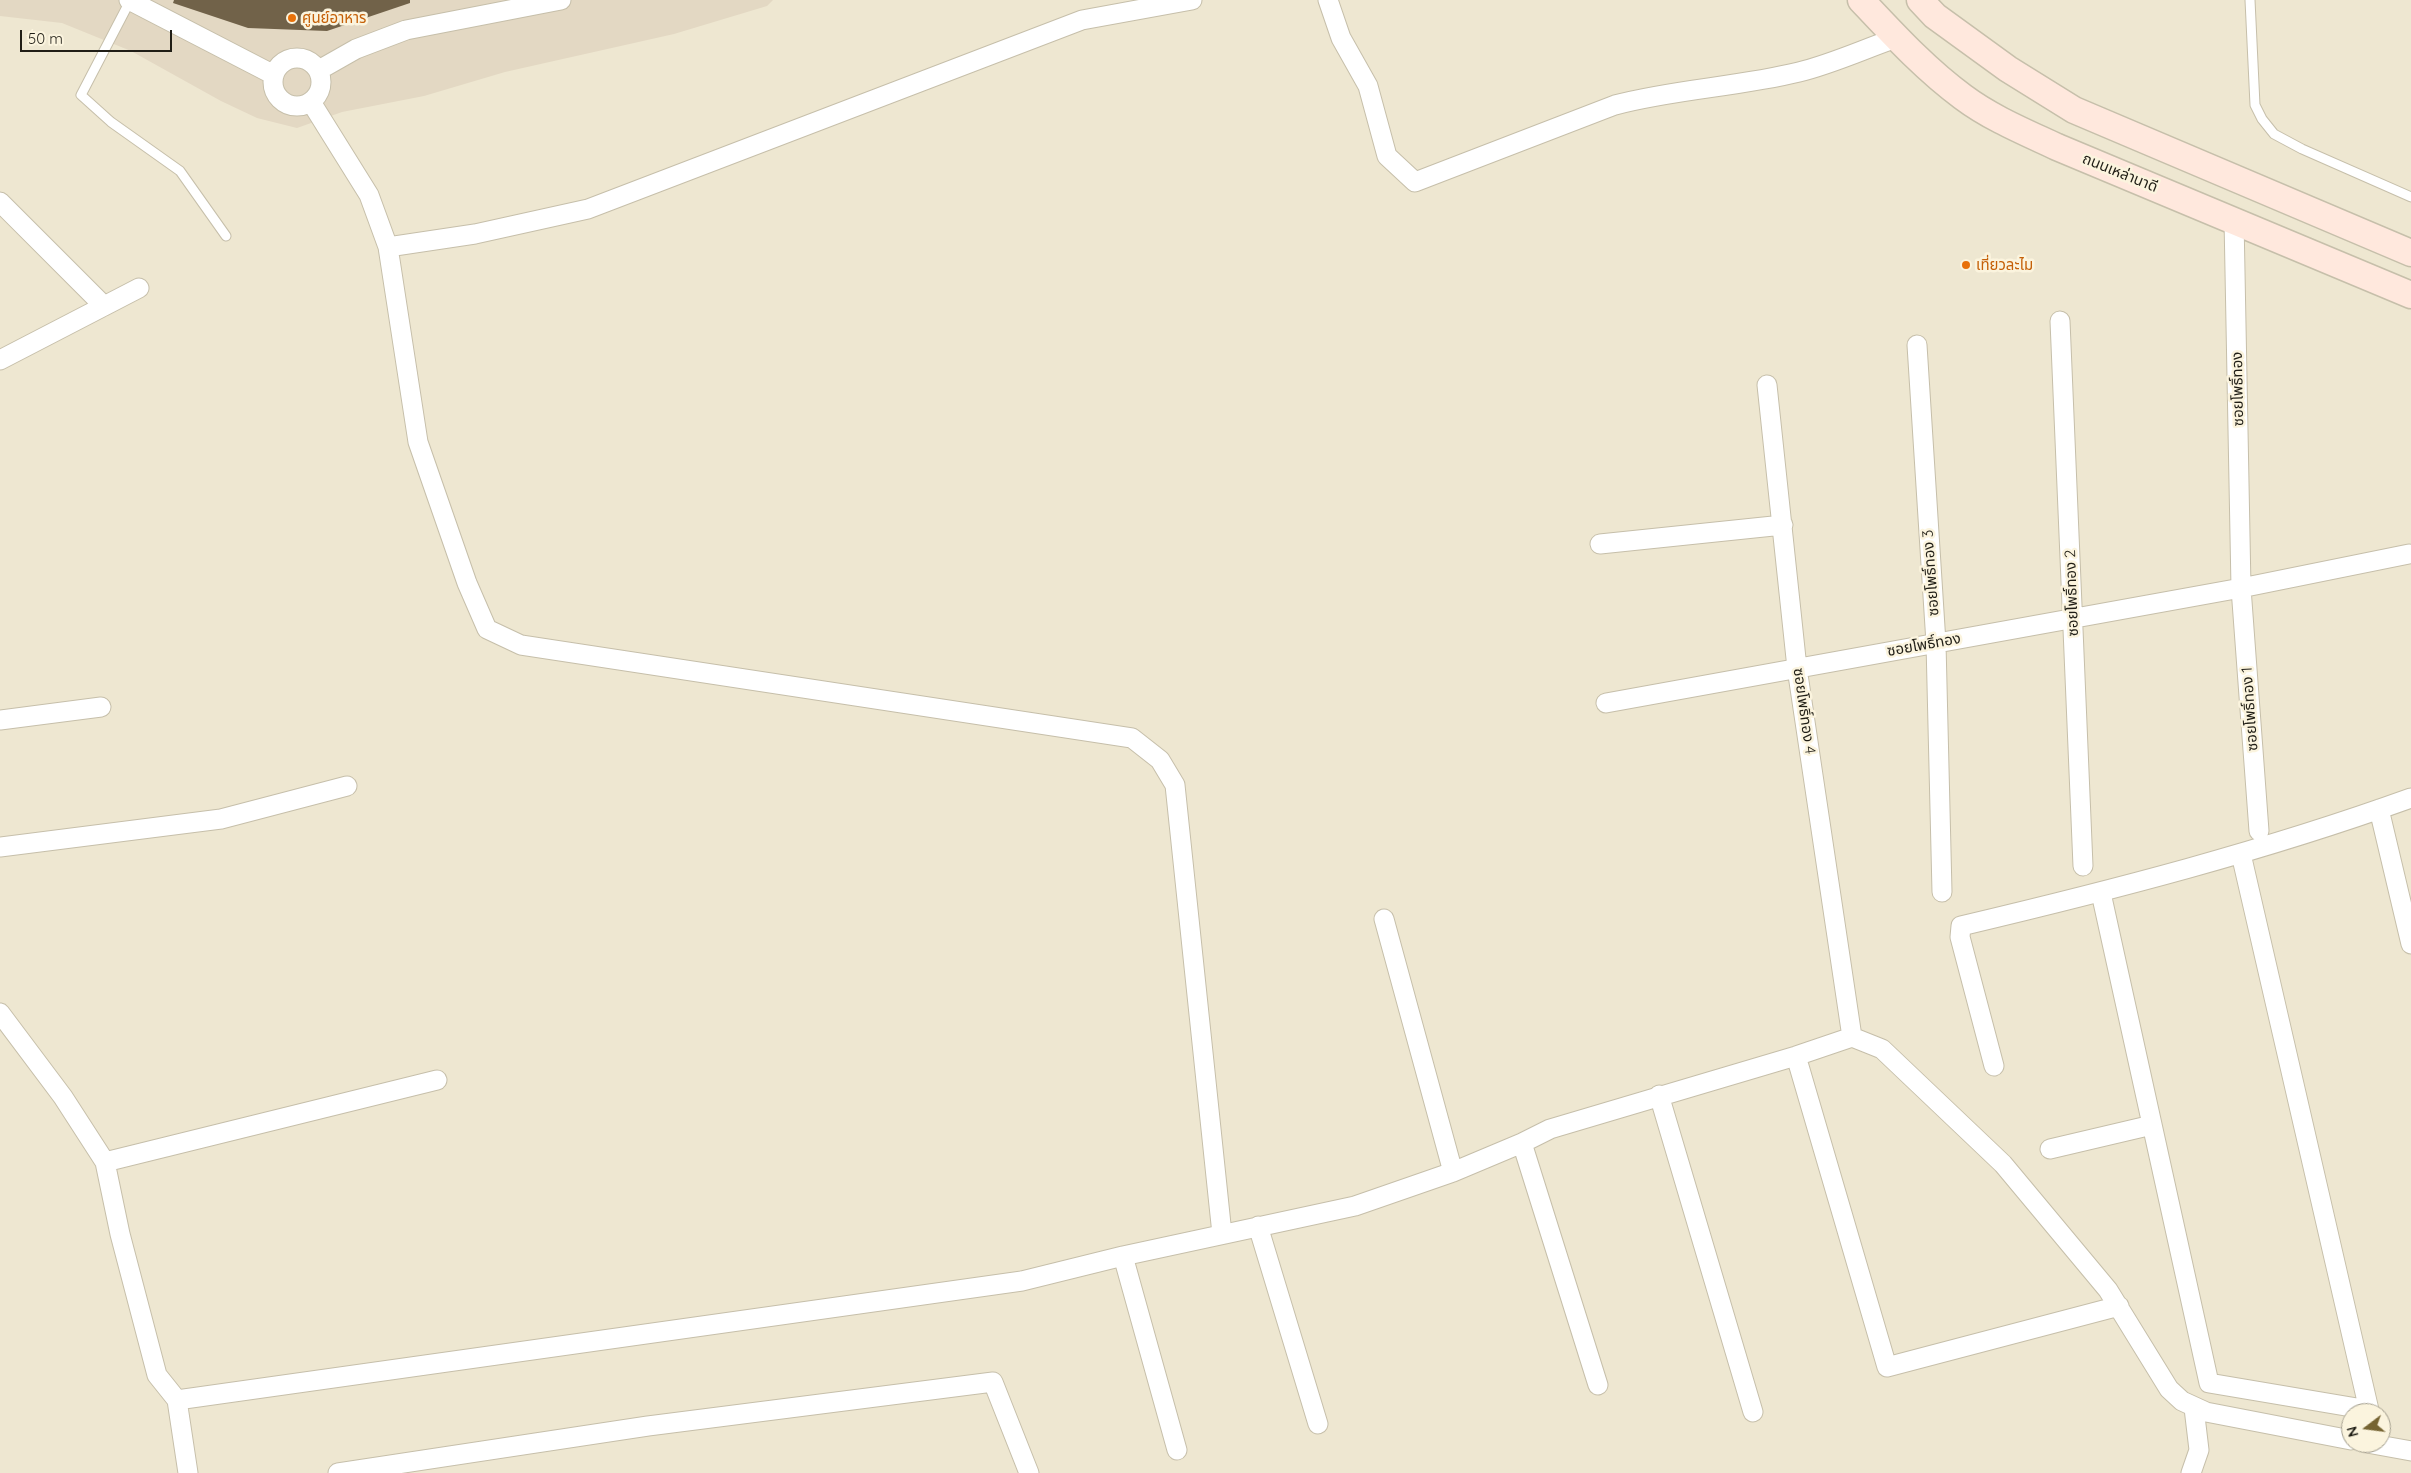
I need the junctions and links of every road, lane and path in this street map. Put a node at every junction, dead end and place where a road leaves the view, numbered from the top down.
1 (129, 0) edge
2 (562, 0) edge
3 (1192, 0) edge
4 (1328, 0) edge
5 (1861, 0) edge
6 (1920, 0) edge
7 (2250, 0) edge
8 (1896, 38) junction
9 (319, 70) junction
10 (274, 75) junction
11 (311, 102) junction
12 (2411, 197) edge
13 (0, 202) edge
14 (2234, 220) junction
15 (226, 236) dead end
16 (388, 247) junction
17 (2411, 252) edge
18 (139, 288) dead end
19 (2411, 295) edge
20 (104, 306) junction
21 (2060, 321) dead end
22 (1917, 345) dead end
23 (0, 360) edge
24 (1767, 384) dead end
25 (1783, 525) junction
26 (1600, 544) dead end
27 (2409, 554) dead end
28 (2242, 588) junction
29 (2073, 618) junction
30 (1936, 643) junction
31 (1797, 668) junction
32 (1606, 703) dead end
33 (101, 707) dead end
34 (0, 720) edge
35 (347, 786) dead end
36 (2411, 798) edge
37 (2379, 809) junction
38 (2259, 831) dead end
39 (0, 847) edge
40 (2241, 854) junction
41 (2082, 866) dead end
42 (1942, 892) dead end
43 (2101, 893) junction
44 (1384, 919) dead end
45 (2411, 944) edge
46 (0, 1013) edge
47 (1852, 1037) junction
48 (1796, 1056) junction
49 (1994, 1066) dead end
50 (437, 1080) dead end
51 (1659, 1095) junction
52 (2152, 1125) junction
53 (1522, 1143) junction
54 (2050, 1149) dead end
55 (105, 1162) junction
56 (1453, 1172) junction
57 (1258, 1226) junction
58 (1222, 1234) junction
59 (1122, 1256) junction
60 (2119, 1306) junction
61 (1598, 1385) dead end
62 (177, 1400) junction
63 (2194, 1408) junction
64 (1753, 1412) dead end
65 (1318, 1424) dead end
66 (2341, 1438) edge
67 (2391, 1447) edge
68 (1177, 1450) dead end
69 (2411, 1450) edge
70 (188, 1473) edge
71 (341, 1473) edge
72 (1029, 1473) edge
73 (2191, 1473) edge

1 - 10 street
1 - 15 lane
2 - 9 street
3 - 16 street
4 - 8 street
5 - 8 main road, ถนนเหล่านาดี
6 - 17 main road
7 - 12 lane
8 - 14 main road, ถนนเหล่านาดี
9 - 10 street
9 - 11 street
10 - 11 street
11 - 16 street
13 - 20 street
14 - 19 main road, ถนนเหล่านาดี
14 - 28 street, ซอยโพธิ์ทอง
16 - 58 street
18 - 20 street
20 - 23 street
21 - 29 street, ซอยโพธิ์ทอง 2
22 - 30 street, ซอยโพธิ์ทอง 3
24 - 25 street, ซอยโพธิ์ทอง 4
25 - 26 street
25 - 31 street, ซอยโพธิ์ทอง 4
27 - 28 street, ซอยโพธิ์ทอง
28 - 29 street, ซอยโพธิ์ทอง
28 - 38 street, ซอยโพธิ์ทอง 1
29 - 30 street, ซอยโพธิ์ทอง
29 - 41 street, ซอยโพธิ์ทอง 2
30 - 31 street, ซอยโพธิ์ทอง
30 - 42 street, ซอยโพธิ์ทอง 3
31 - 32 street, ซอยโพธิ์ทอง
31 - 47 street, ซอยโพธิ์ทอง 4
33 - 34 street
35 - 39 street
36 - 37 street
37 - 40 street
37 - 45 street
40 - 43 street
40 - 52 street
43 - 49 street
43 - 52 street
44 - 56 street
46 - 55 street
47 - 48 street
47 - 60 street
48 - 51 street
48 - 60 street
50 - 55 street
51 - 53 street
51 - 64 street
52 - 54 street
53 - 56 street
53 - 61 street
55 - 62 street
56 - 57 street
57 - 58 street
57 - 65 street
58 - 59 street
59 - 62 street
59 - 68 street
60 - 63 street
62 - 70 street
63 - 66 street
63 - 73 street
67 - 69 street
71 - 72 street

